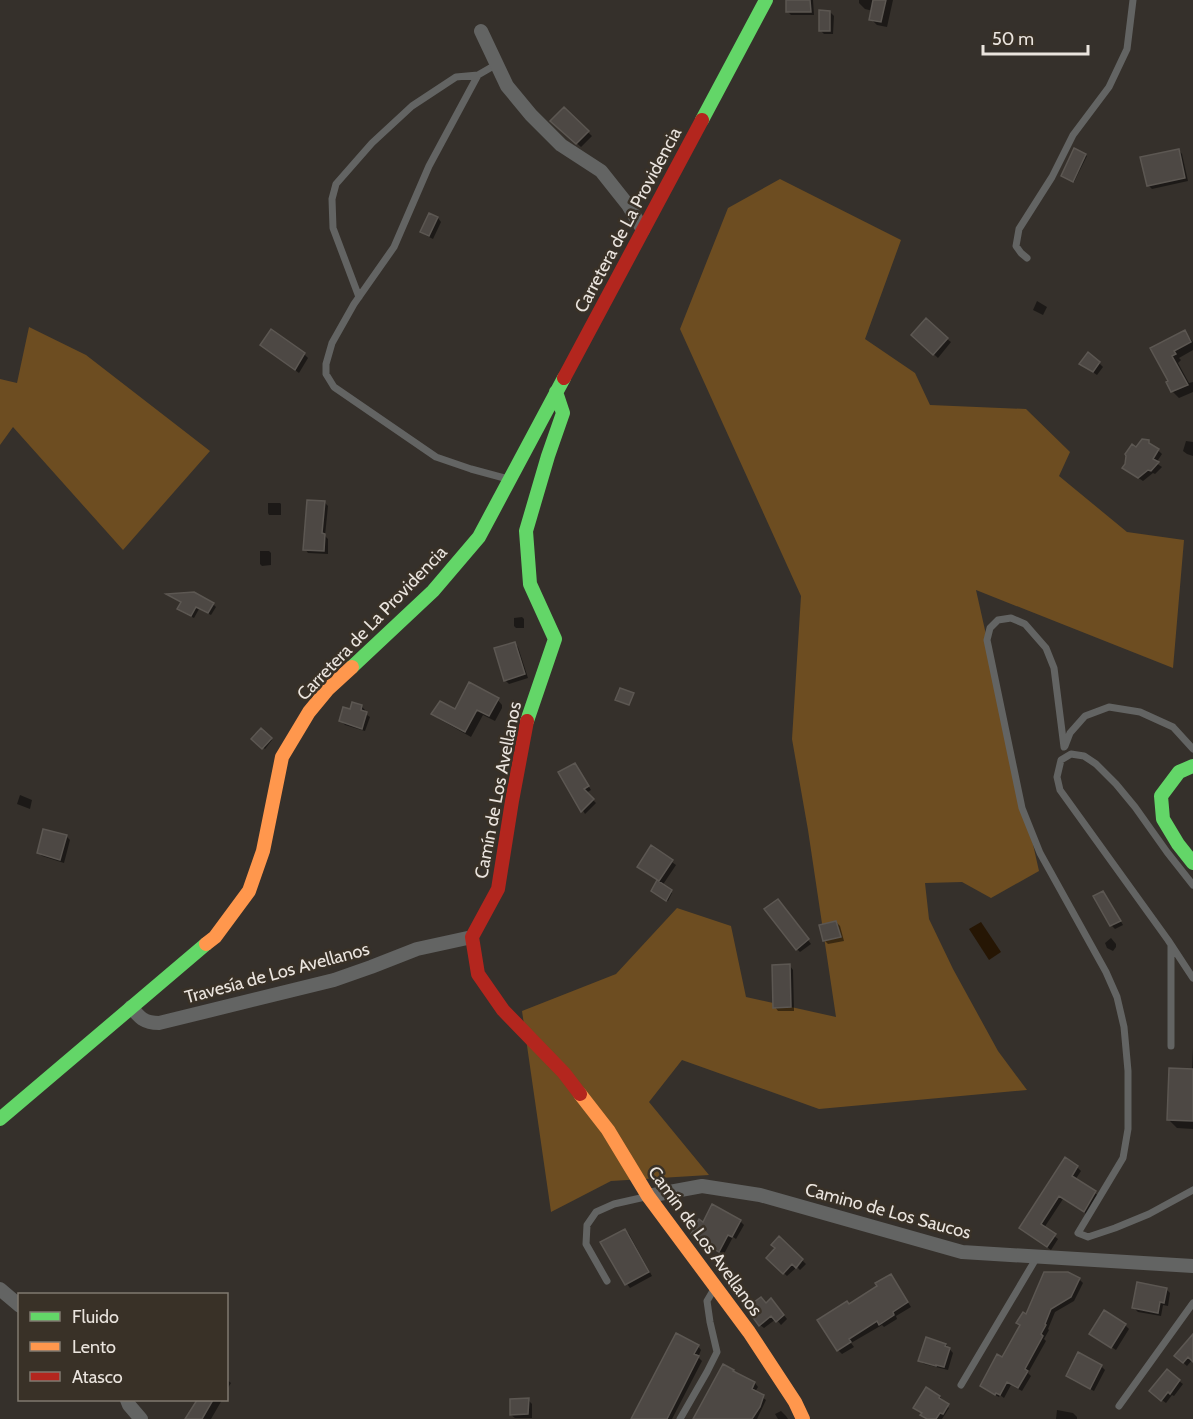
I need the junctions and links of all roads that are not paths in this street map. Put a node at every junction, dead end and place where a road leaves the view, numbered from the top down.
1 (766, 0) edge
2 (1133, 0) edge
3 (481, 31) dead end
4 (497, 64) junction
5 (478, 75) junction
6 (643, 230) junction
7 (1027, 258) dead end
8 (359, 297) junction
9 (556, 392) junction
10 (511, 479) junction
11 (1064, 747) junction
12 (1193, 749) edge
13 (1066, 757) junction
14 (1193, 766) edge
15 (1193, 863) edge
16 (1193, 885) edge
17 (472, 938) junction
18 (1171, 946) junction
19 (1193, 978) edge
20 (131, 1007) junction
21 (1171, 1046) dead end
22 (0, 1119) edge
23 (1193, 1190) edge
24 (648, 1196) junction
25 (1037, 1257) junction
26 (1193, 1266) edge
27 (607, 1281) dead end
28 (716, 1287) junction
29 (0, 1289) edge
30 (1193, 1303) edge
31 (18, 1304) edge
32 (961, 1384) dead end
33 (127, 1401) edge
34 (1119, 1406) dead end
35 (141, 1419) edge
36 (680, 1419) edge
37 (803, 1419) edge

1 - 6 street, Carretera de La Providencia
2 - 7 lane
3 - 4 street
4 - 5 lane
4 - 6 street
5 - 8 lane
5 - 8 lane
6 - 9 street, Carretera de La Providencia
8 - 10 lane
9 - 10 street, Carretera de La Providencia
9 - 17 street, Camín de Los Avellanos
10 - 20 street, Carretera de La Providencia
11 - 12 lane
11 - 13 lane
11 - 23 lane
13 - 16 lane
13 - 18 lane
14 - 15 street
17 - 20 street, Travesía de Los Avellanos
17 - 24 street, Camín de Los Avellanos
18 - 19 lane
18 - 21 lane
20 - 22 street, Carretera de La Providencia
24 - 25 street, Camino de Los Saucos
24 - 27 lane
24 - 28 street, Camín de Los Avellanos
25 - 26 street, Camino de Los Saucos
25 - 32 lane
28 - 36 lane
28 - 37 street, Camín de Los Avellanos
29 - 31 street
30 - 34 lane
33 - 35 street

